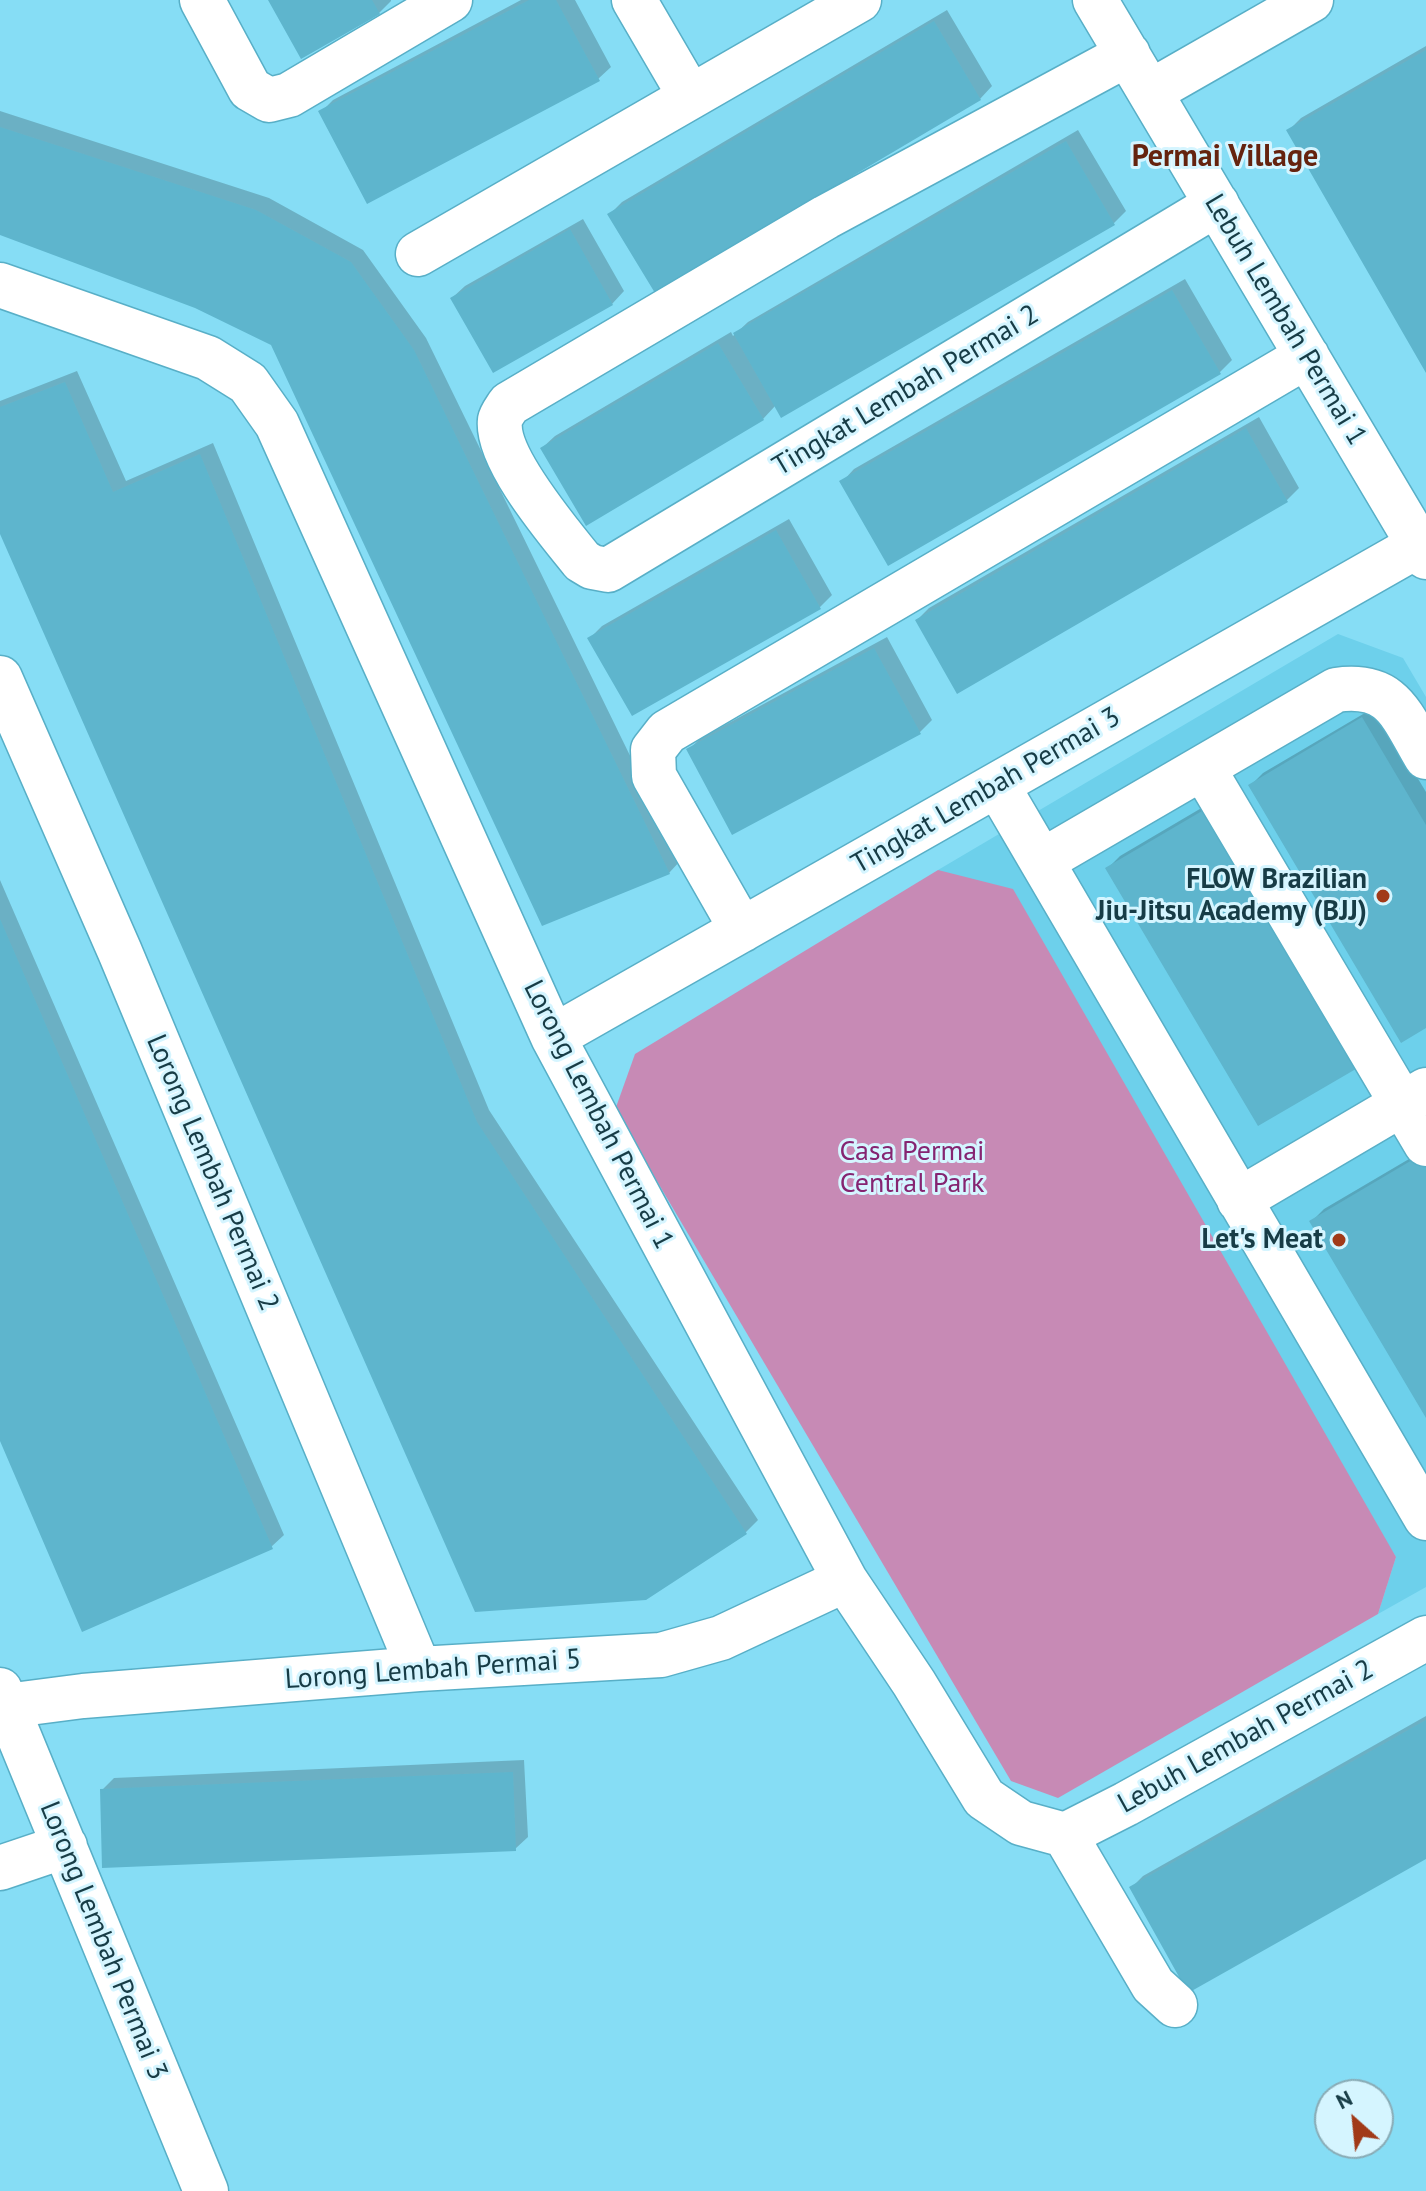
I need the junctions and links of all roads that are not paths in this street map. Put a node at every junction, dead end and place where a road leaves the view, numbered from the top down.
1 (202, 0) edge
2 (634, 0) edge
3 (1095, 0) edge
4 (1311, 0) edge
5 (845, 3) edge
6 (423, 7) edge
7 (1128, 54) junction
8 (1150, 92) junction
9 (690, 96) junction
10 (1217, 204) junction
11 (418, 254) dead end
12 (0, 285) edge
13 (1307, 356) junction
14 (1422, 551) edge
15 (0, 678) edge
16 (1426, 757) edge
17 (1203, 768) junction
18 (997, 785) junction
19 (1042, 861) junction
20 (742, 930) junction
21 (553, 1037) junction
22 (1414, 1097) edge
23 (1426, 1144) edge
24 (1239, 1200) junction
25 (1426, 1518) edge
26 (845, 1580) junction
27 (1426, 1638) edge
28 (419, 1669) junction
29 (3, 1698) edge
30 (1065, 1835) junction
31 (65, 1846) junction
32 (0, 1868) edge
33 (1175, 2005) dead end
34 (206, 2191) edge

1 - 6 street
2 - 9 street
3 - 7 street, Lebuh Lembah Permai 1
4 - 8 street
5 - 9 street
7 - 8 street, Lebuh Lembah Permai 1
7 - 10 street, Tingkat Lembah Permai 2
8 - 10 street, Lebuh Lembah Permai 1
9 - 11 street
10 - 13 street, Lebuh Lembah Permai 1
12 - 21 street, Lorong Lembah Permai 1
13 - 14 street, Lebuh Lembah Permai 1
13 - 20 street
14 - 18 street, Tingkat Lembah Permai 3
15 - 28 street, Lorong Lembah Permai 2
16 - 17 street
17 - 19 street
17 - 22 street
18 - 19 street
18 - 20 street, Tingkat Lembah Permai 3
19 - 24 street
20 - 21 street, Tingkat Lembah Permai 3
21 - 26 street, Lorong Lembah Permai 1
22 - 23 street
22 - 24 street
24 - 25 street
26 - 28 street, Lorong Lembah Permai 5
26 - 30 street, Lorong Lembah Permai 1
27 - 30 street, Lebuh Lembah Permai 2
28 - 29 street, Lorong Lembah Permai 5
29 - 31 street, Lorong Lembah Permai 3
30 - 33 street
31 - 32 street
31 - 34 street, Lorong Lembah Permai 3

